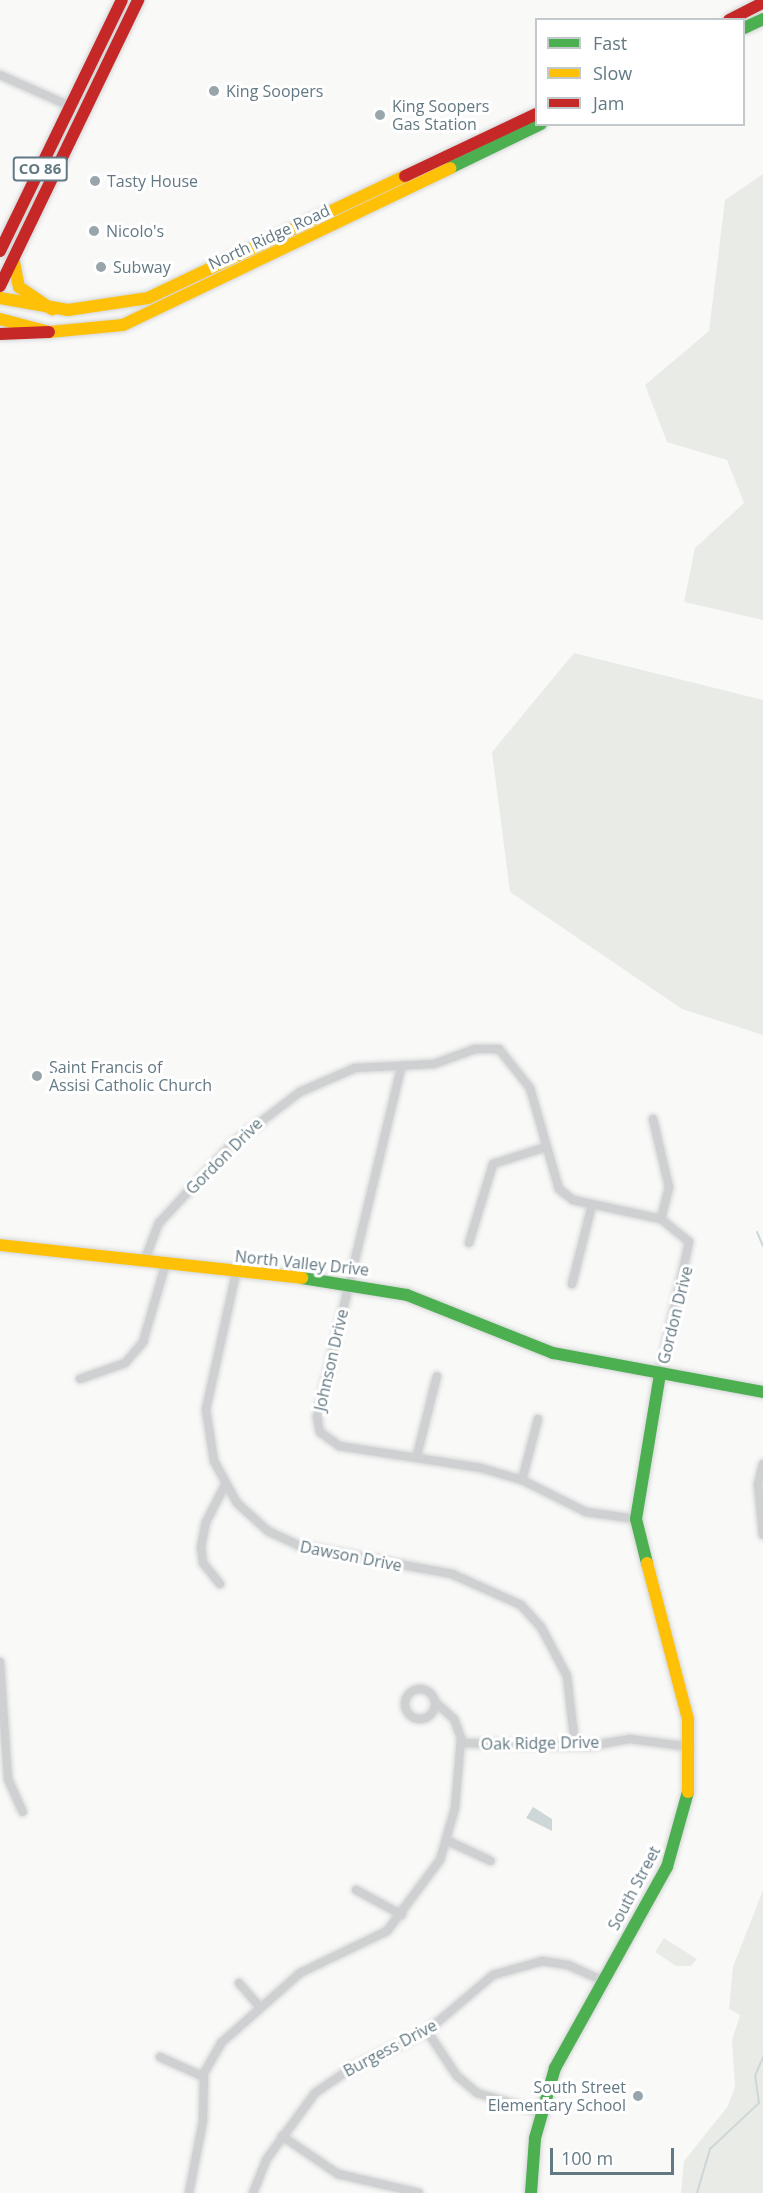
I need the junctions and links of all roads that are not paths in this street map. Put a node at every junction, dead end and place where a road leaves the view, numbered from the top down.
1 (122, 0) edge
2 (138, 0) edge
3 (763, 3) edge
4 (733, 18) edge
5 (763, 19) edge
6 (745, 28) edge
7 (0, 75) edge
8 (70, 106) junction
9 (535, 115) edge
10 (537, 126) edge
11 (10, 232) junction
12 (21, 241) junction
13 (0, 243) edge
14 (0, 251) edge
15 (0, 286) edge
16 (0, 298) edge
17 (52, 309) junction
18 (0, 319) edge
19 (48, 332) junction
20 (0, 334) edge
21 (401, 1068) junction
22 (653, 1119) dead end
23 (546, 1147) junction
24 (592, 1205) junction
25 (661, 1219) junction
26 (469, 1243) dead end
27 (0, 1245) edge
28 (145, 1259) junction
29 (166, 1263) junction
30 (236, 1273) junction
31 (350, 1282) junction
32 (572, 1284) dead end
33 (660, 1374) junction
34 (437, 1376) dead end
35 (80, 1379) dead end
36 (763, 1392) edge
37 (538, 1419) dead end
38 (417, 1455) junction
39 (763, 1464) edge
40 (522, 1479) junction
41 (225, 1485) junction
42 (636, 1519) junction
43 (763, 1535) edge
44 (220, 1584) dead end
45 (0, 1662) edge
46 (435, 1702) dead end
47 (461, 1743) junction
48 (575, 1745) junction
49 (690, 1747) junction
50 (23, 1812) dead end
51 (448, 1841) junction
52 (491, 1861) dead end
53 (356, 1890) dead end
54 (402, 1915) junction
55 (602, 1980) junction
56 (239, 1983) dead end
57 (258, 2005) junction
58 (427, 2031) junction
59 (160, 2058) dead end
60 (204, 2077) junction
61 (541, 2112) junction
62 (282, 2136) junction
63 (189, 2193) edge
64 (253, 2193) edge
65 (419, 2193) edge
66 (531, 2193) edge

1 - 8 main road, CO 86
2 - 12 main road, CO 86
3 - 4 main road
5 - 6 main road
7 - 8 street
8 - 11 main road, CO 86
9 - 17 main road, North Ridge Road
10 - 19 main road, North Ridge Road
11 - 13 main road, CO 86
11 - 14 main road
12 - 15 main road, CO 86
12 - 17 main road
16 - 17 main road, North Ridge Road
18 - 19 main road, North Ridge Road
19 - 20 main road
21 - 23 street, Gordon Drive
21 - 28 street, Gordon Drive
21 - 31 street, Johnson Drive
22 - 25 street
23 - 24 street, Gordon Drive
23 - 26 street
24 - 25 street, Gordon Drive
24 - 32 street
25 - 33 street, Gordon Drive
27 - 28 main road, North Valley Drive
28 - 29 main road, North Valley Drive
29 - 30 main road, North Valley Drive
29 - 35 street
30 - 31 main road, North Valley Drive
30 - 41 street, Dawson Drive
31 - 33 main road, North Valley Drive
31 - 38 street, Johnson Drive
33 - 36 main road, North Valley Drive
33 - 42 main road, South Street
34 - 38 street
37 - 40 street
38 - 40 street, Johnson Drive
39 - 43 street
40 - 42 street, Johnson Drive
41 - 44 street
41 - 48 street, Dawson Drive
42 - 49 main road, South Street
45 - 50 street
46 - 47 street
47 - 48 street, Oak Ridge Drive
47 - 51 street, Oak Ridge Drive
48 - 49 street, Oak Ridge Drive
49 - 55 main road, South Street
51 - 52 street
51 - 54 street, Oak Ridge Drive
53 - 54 street
54 - 57 street, Oak Ridge Drive
55 - 58 street, Burgess Drive
55 - 61 main road, South Street
56 - 57 street
57 - 60 street, Oak Ridge Drive
58 - 61 street
58 - 62 street, Burgess Drive
59 - 60 street
60 - 63 street, Oak Ridge Drive
61 - 66 main road, South Street
62 - 64 street, Burgess Drive
62 - 65 street

